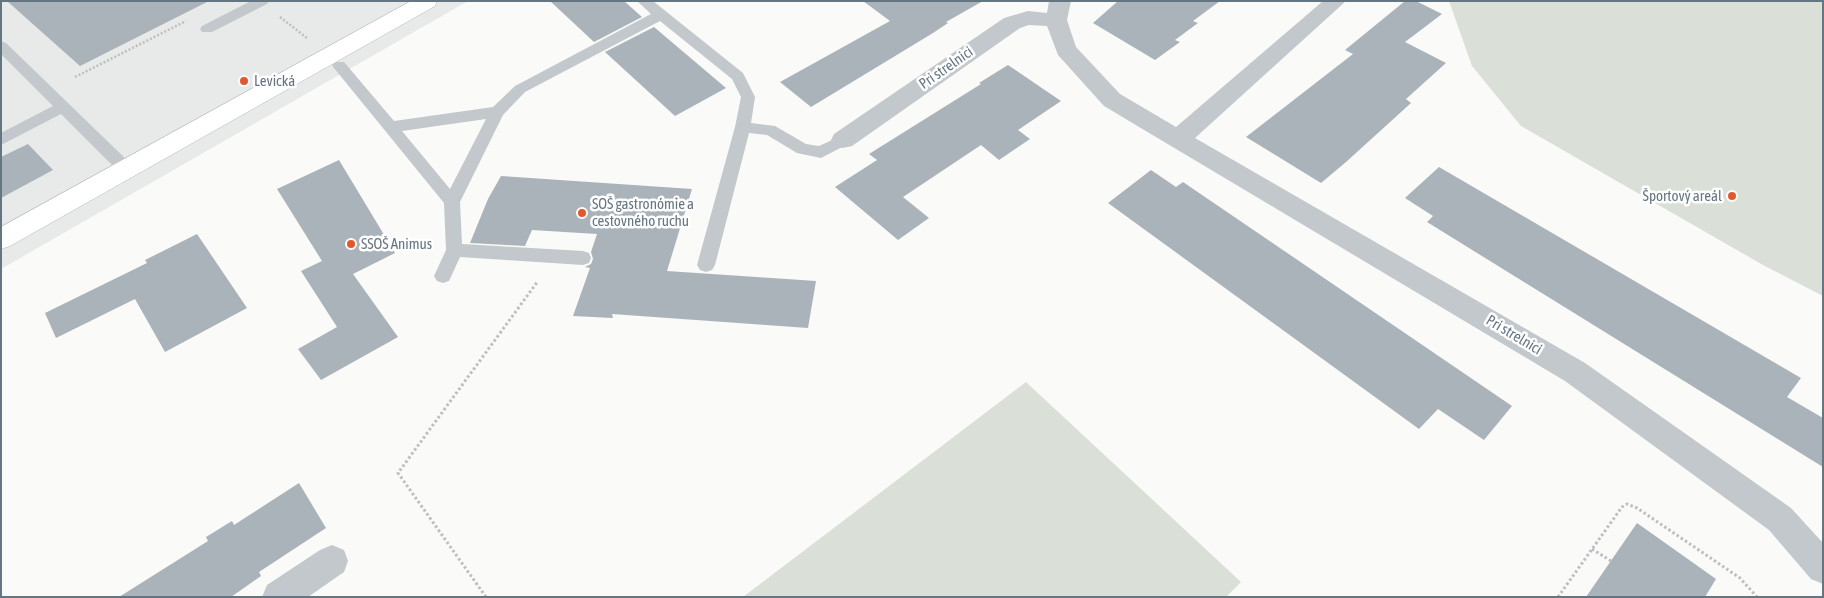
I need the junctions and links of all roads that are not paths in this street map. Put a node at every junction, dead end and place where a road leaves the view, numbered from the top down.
1 (262, 1) edge
2 (426, 1) edge
3 (644, 1) edge
4 (1336, 1) edge
5 (1058, 11) edge
6 (660, 15) junction
7 (207, 29) dead end
8 (2, 47) edge
9 (339, 65) dead end
10 (63, 108) junction
11 (496, 112) junction
12 (392, 127) junction
13 (743, 127) junction
14 (1178, 138) junction
15 (1, 140) edge
16 (843, 140) joint
17 (126, 169) junction
18 (452, 202) junction
19 (1, 239) edge
20 (454, 250) junction
21 (583, 258) dead end
22 (706, 265) dead end
23 (444, 276) dead end
24 (332, 561) dead end
25 (1823, 568) edge
26 (279, 597) edge

1 - 7 lane
2 - 17 main road
3 - 6 lane
4 - 14 street
5 - 14 street, Pri strelnici
5 - 16 street, Pri strelnici
6 - 11 lane
6 - 13 lane
8 - 10 lane
9 - 12 lane
10 - 15 lane
10 - 17 lane
11 - 12 lane
11 - 18 lane
12 - 18 lane
13 - 16 lane
13 - 22 lane
14 - 25 street, Pri strelnici
17 - 19 main road
18 - 20 lane
20 - 21 lane
20 - 23 lane
24 - 26 street

